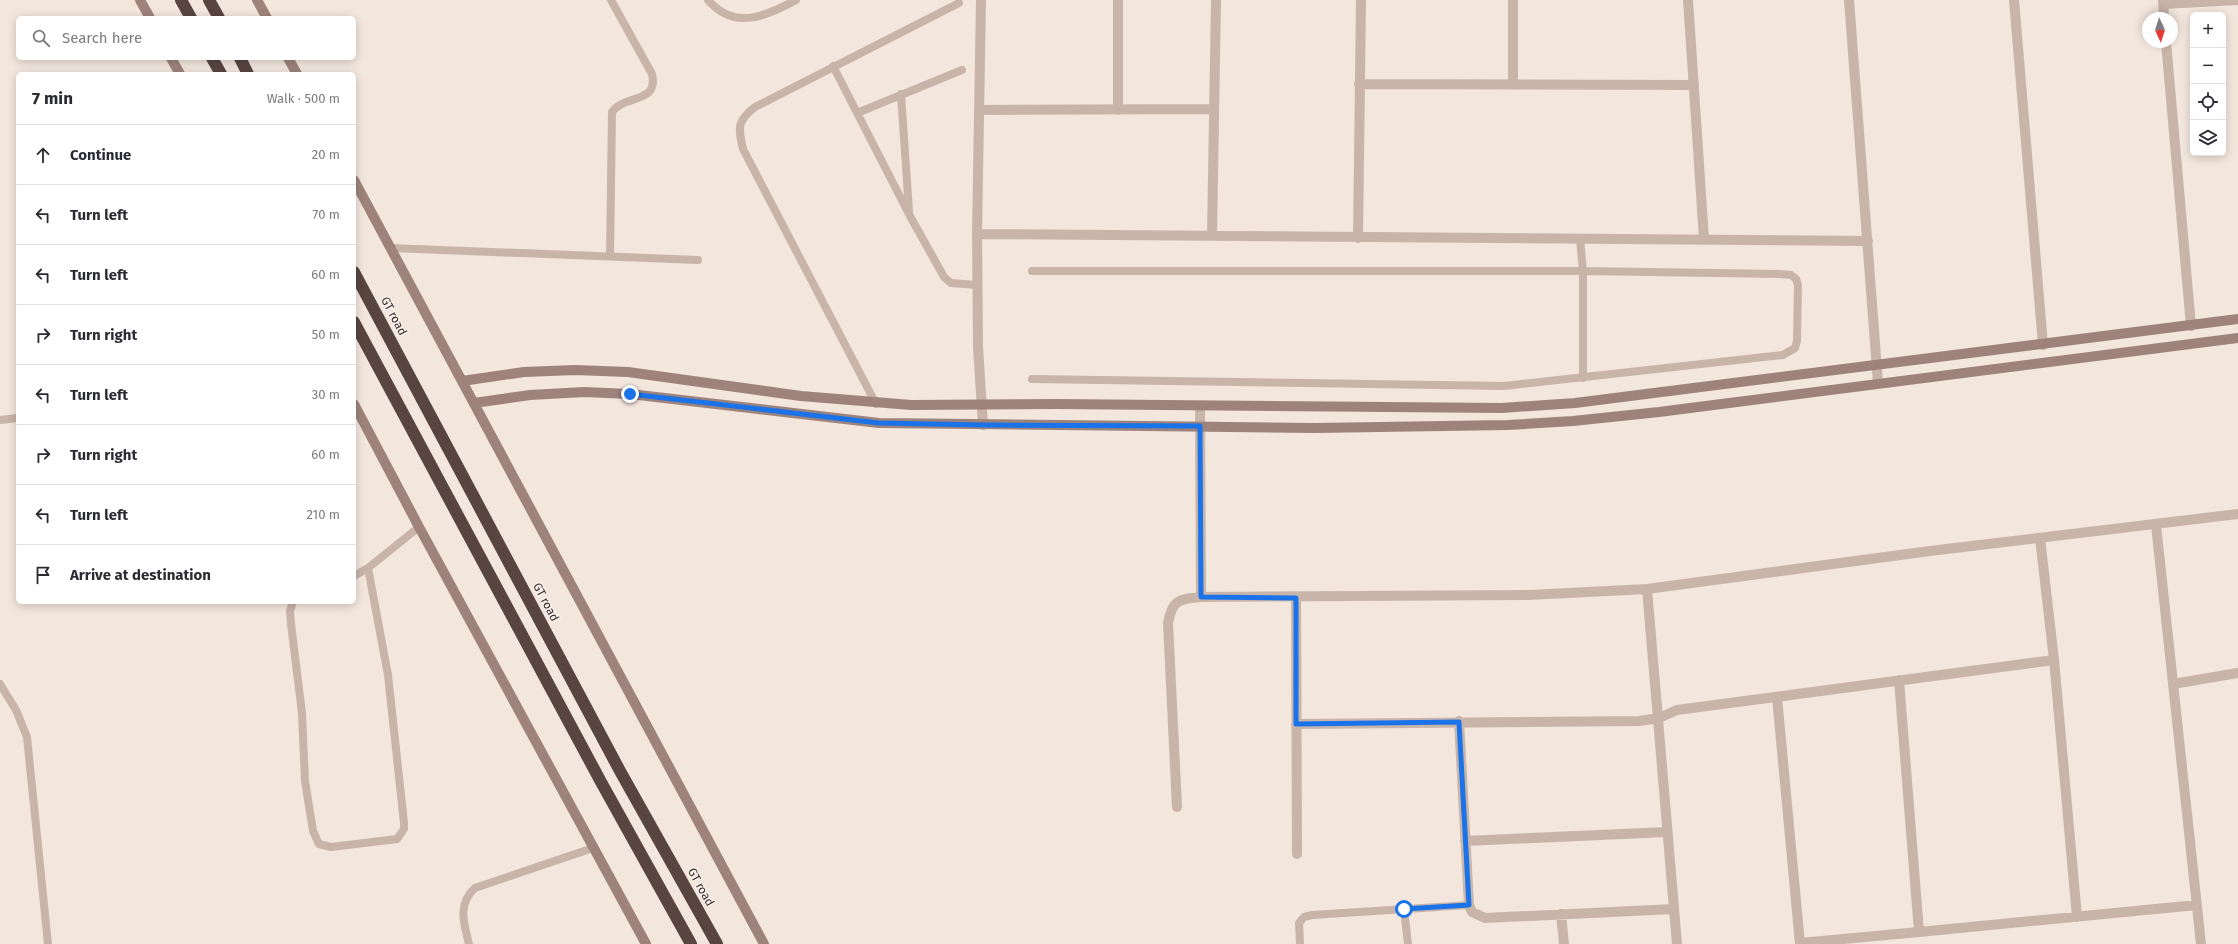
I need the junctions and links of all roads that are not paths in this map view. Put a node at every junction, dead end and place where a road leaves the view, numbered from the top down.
1 (140, 0) edge
2 (181, 0) edge
3 (209, 0) edge
4 (257, 0) edge
5 (611, 0) edge
6 (708, 0) edge
7 (796, 0) edge
8 (981, 0) edge
9 (1118, 0) edge
10 (1216, 0) edge
11 (1360, 0) edge
12 (1513, 0) edge
13 (1688, 0) edge
14 (1848, 0) edge
15 (2014, 0) edge
16 (2238, 0) edge
17 (2163, 2) edge
18 (959, 3) dead end
19 (2164, 12) edge
20 (149, 16) edge
21 (190, 16) edge
22 (217, 16) edge
23 (266, 16) edge
24 (2167, 48) edge
25 (172, 60) edge
26 (213, 60) edge
27 (241, 60) edge
28 (289, 60) edge
29 (832, 66) junction
30 (962, 70) dead end
31 (179, 72) edge
32 (220, 72) edge
33 (247, 72) edge
34 (296, 72) edge
35 (1359, 84) junction
36 (1513, 84) junction
37 (1694, 85) junction
38 (901, 94) junction
39 (1214, 109) junction
40 (979, 110) junction
41 (1118, 110) junction
42 (857, 113) junction
43 (356, 184) edge
44 (910, 216) junction
45 (977, 234) junction
46 (1212, 236) junction
47 (1358, 238) junction
48 (1580, 239) junction
49 (1704, 239) junction
50 (1868, 241) junction
51 (391, 248) junction
52 (610, 256) junction
53 (698, 260) dead end
54 (1032, 270) dead end
55 (1583, 271) junction
56 (356, 276) edge
57 (977, 285) junction
58 (2238, 320) edge
59 (356, 326) edge
60 (2191, 326) junction
61 (2238, 338) edge
62 (2043, 345) junction
63 (1877, 365) junction
64 (1583, 378) junction
65 (1032, 379) dead end
66 (462, 381) junction
67 (1878, 383) junction
68 (474, 403) junction
69 (876, 404) junction
70 (982, 404) junction
71 (1200, 406) junction
72 (356, 408) edge
73 (16, 418) edge
74 (0, 420) edge
75 (983, 425) junction
76 (1200, 426) junction
77 (2238, 514) edge
78 (2156, 525) junction
79 (419, 527) junction
80 (2040, 538) junction
81 (368, 568) junction
82 (356, 575) edge
83 (1647, 589) junction
84 (1201, 597) junction
85 (1296, 598) junction
86 (292, 604) edge
87 (2054, 660) junction
88 (2238, 673) edge
89 (1898, 680) junction
90 (0, 684) edge
91 (2173, 684) junction
92 (1777, 697) junction
93 (1659, 718) junction
94 (1459, 722) junction
95 (1296, 724) junction
96 (1177, 807) dead end
97 (1667, 832) junction
98 (1465, 841) junction
99 (593, 848) junction
100 (1297, 854) dead end
101 (1469, 905) junction
102 (2197, 905) junction
103 (1404, 909) junction
104 (1674, 909) junction
105 (1561, 914) junction
106 (2077, 918) junction
107 (1919, 932) junction
108 (1800, 943) edge
109 (48, 944) edge
110 (469, 944) edge
111 (646, 944) edge
112 (691, 944) edge
113 (717, 944) edge
114 (764, 944) edge
115 (1300, 944) edge
116 (1408, 944) edge
117 (1564, 944) edge
118 (1677, 944) edge
119 (2201, 944) edge

1 - 20 street
2 - 21 highway
3 - 22 highway
4 - 23 street
5 - 52 lane
6 - 7 lane
8 - 40 street
9 - 41 street
10 - 39 street
11 - 35 street
12 - 36 street
13 - 37 street
14 - 50 street
15 - 62 street
16 - 17 street
17 - 19 street
18 - 29 lane
24 - 60 street
25 - 31 street
26 - 32 highway
27 - 33 highway
28 - 34 street
29 - 42 lane
29 - 69 lane
30 - 38 lane
35 - 36 street
35 - 47 street
36 - 37 street
37 - 49 street
38 - 42 lane
38 - 44 lane
39 - 41 street
39 - 46 street
40 - 41 street
40 - 45 street
42 - 44 lane
43 - 51 street
44 - 57 lane
45 - 46 street
45 - 57 street
46 - 47 street
47 - 48 street
48 - 49 street
48 - 55 lane
49 - 50 street
50 - 63 street
51 - 52 lane
51 - 66 street
52 - 53 lane
54 - 55 lane
55 - 64 lane
55 - 64 lane
56 - 113 highway, GT road
57 - 70 street
58 - 60 street
59 - 112 highway
60 - 62 street
61 - 67 street
62 - 63 street
63 - 67 street
63 - 71 street
64 - 65 lane
66 - 68 street
66 - 69 street
67 - 76 street
68 - 75 street
68 - 114 street
69 - 70 street
70 - 71 street
70 - 75 street
71 - 76 street
72 - 79 street
73 - 74 lane
75 - 76 street
76 - 84 street
77 - 78 street
78 - 80 street
78 - 91 street
79 - 81 lane
79 - 99 street
80 - 83 street
80 - 87 street
81 - 82 lane
81 - 86 lane
83 - 85 street
83 - 93 street
84 - 85 street
84 - 96 street
85 - 95 street
87 - 89 street
87 - 106 street
88 - 91 street
89 - 92 street
89 - 107 street
90 - 109 lane
91 - 102 street
92 - 93 street
92 - 108 street
93 - 94 street
93 - 97 street
94 - 95 street
94 - 98 street
95 - 100 street
97 - 98 street
97 - 104 street
98 - 101 street
99 - 110 lane
99 - 111 street
101 - 103 lane
101 - 105 street
102 - 106 street
102 - 119 street
103 - 115 lane
103 - 116 lane
104 - 105 street
104 - 118 street
105 - 117 street
106 - 107 street
107 - 108 street

